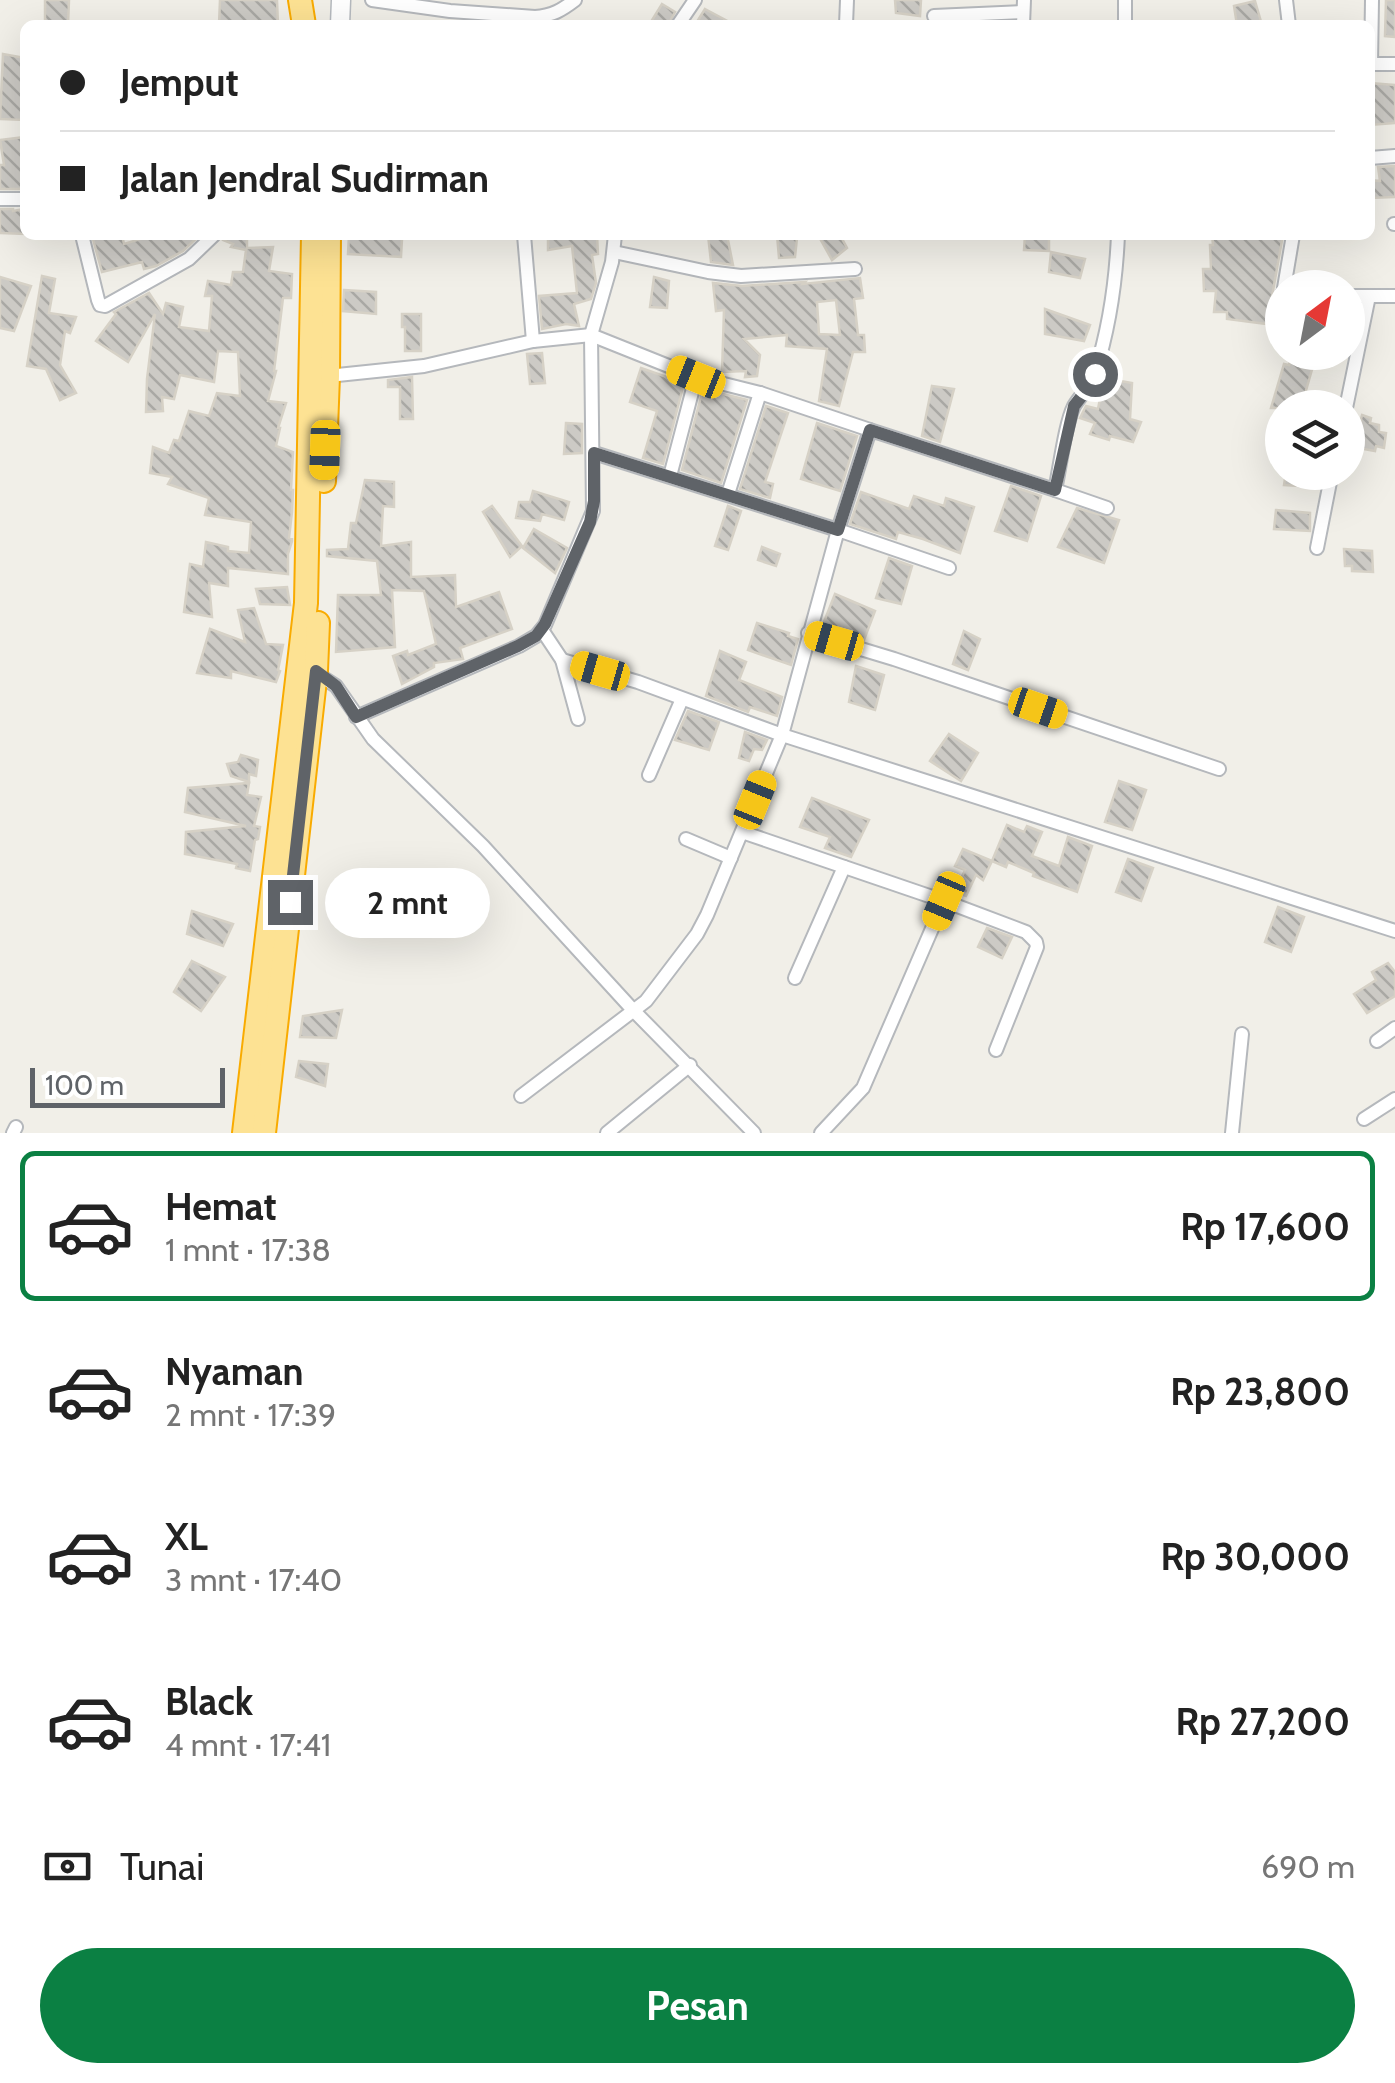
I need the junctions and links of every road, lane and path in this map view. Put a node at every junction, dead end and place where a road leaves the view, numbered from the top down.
1 (372, 0) edge
2 (575, 0) edge
3 (451, 6) edge
4 (1023, 12) edge
5 (944, 20) edge
6 (83, 240) edge
7 (209, 240) edge
8 (313, 240) edge
9 (328, 240) edge
10 (524, 240) edge
11 (615, 240) edge
12 (1118, 240) edge
13 (1292, 240) edge
14 (614, 252) junction
15 (855, 268) dead end
16 (1287, 270) edge
17 (1365, 296) edge
18 (1369, 296) junction
19 (1395, 296) edge
20 (591, 335) junction
21 (533, 342) junction
22 (328, 376) junction
23 (696, 377) junction
24 (1350, 390) edge
25 (760, 393) junction
26 (870, 430) junction
27 (594, 453) junction
28 (670, 476) junction
29 (1055, 490) junction
30 (1328, 490) edge
31 (728, 494) junction
32 (1107, 508) dead end
33 (838, 530) junction
34 (1317, 548) dead end
35 (949, 568) dead end
36 (542, 630) junction
37 (808, 633) junction
38 (310, 636) junction
39 (562, 660) junction
40 (307, 669) junction
41 (682, 699) junction
42 (356, 717) junction
43 (578, 719) dead end
44 (782, 735) junction
45 (1219, 769) dead end
46 (649, 775) dead end
47 (742, 832) junction
48 (686, 840) dead end
49 (732, 858) junction
50 (844, 867) junction
51 (944, 901) junction
52 (1395, 930) edge
53 (794, 978) dead end
54 (634, 1010) junction
55 (1395, 1028) edge
56 (1242, 1034) dead end
57 (1377, 1042) dead end
58 (996, 1050) dead end
59 (690, 1065) junction
60 (521, 1096) dead end
61 (1395, 1099) edge
62 (1364, 1119) dead end
63 (244, 1133) edge
64 (264, 1133) edge
65 (607, 1133) edge
66 (754, 1133) edge
67 (821, 1133) edge
68 (1232, 1133) edge

1 - 3 street
2 - 3 street
4 - 5 street
6 - 7 street
8 - 38 highway
9 - 22 highway
10 - 21 street
11 - 14 street
12 - 29 street
13 - 16 street
14 - 15 street
14 - 20 street
17 - 18 street
18 - 19 street
18 - 24 street
20 - 21 street
20 - 23 street
20 - 27 street
21 - 22 street
22 - 38 highway
23 - 25 street
23 - 28 street
25 - 26 street
25 - 31 street
26 - 29 street
26 - 33 street
27 - 28 street
27 - 36 street
28 - 31 street
29 - 32 street
30 - 34 street
31 - 33 street
33 - 35 street
33 - 37 street
36 - 39 street
36 - 42 street
37 - 44 street
37 - 45 street
38 - 40 highway
39 - 41 street
39 - 43 street
40 - 42 street
40 - 63 highway
40 - 64 highway
41 - 44 street
41 - 46 street
42 - 54 street
44 - 47 street
44 - 52 street
47 - 49 street
47 - 50 street
48 - 49 street
49 - 54 street
50 - 51 street
50 - 53 street
51 - 58 street
51 - 67 street
54 - 59 street
54 - 60 street
55 - 57 street
56 - 68 street
59 - 65 street
59 - 66 street
61 - 62 street

